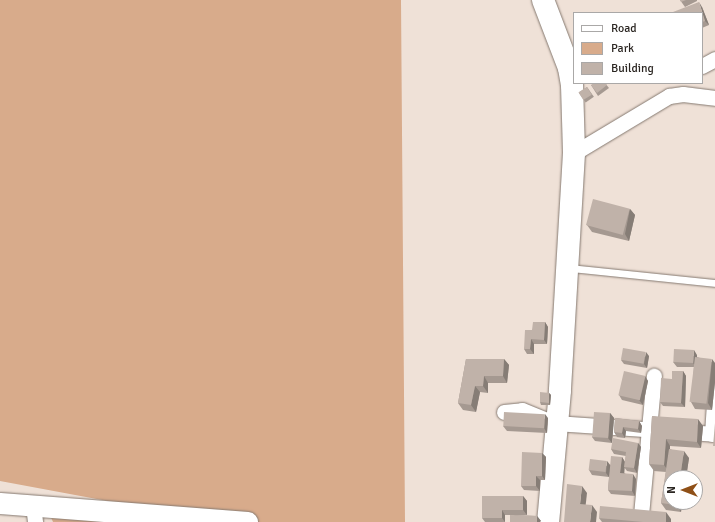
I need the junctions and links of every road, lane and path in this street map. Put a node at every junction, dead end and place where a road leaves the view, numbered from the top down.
1 (543, 0) edge
2 (715, 59) edge
3 (703, 65) edge
4 (715, 98) edge
5 (574, 153) junction
6 (568, 268) junction
7 (715, 283) edge
8 (654, 376) dead end
9 (715, 388) edge
10 (504, 412) edge
11 (555, 423) junction
12 (648, 431) junction
13 (713, 434) edge
14 (0, 503) edge
15 (34, 514) edge
16 (641, 515) edge
17 (247, 522) edge
18 (548, 522) edge

1 - 5 main road
2 - 3 street
4 - 5 street
5 - 6 main road
6 - 7 lane
6 - 11 main road
8 - 12 street
9 - 13 street
10 - 11 street
11 - 12 street
11 - 18 main road
12 - 13 street
12 - 16 street
14 - 15 street
15 - 17 street

